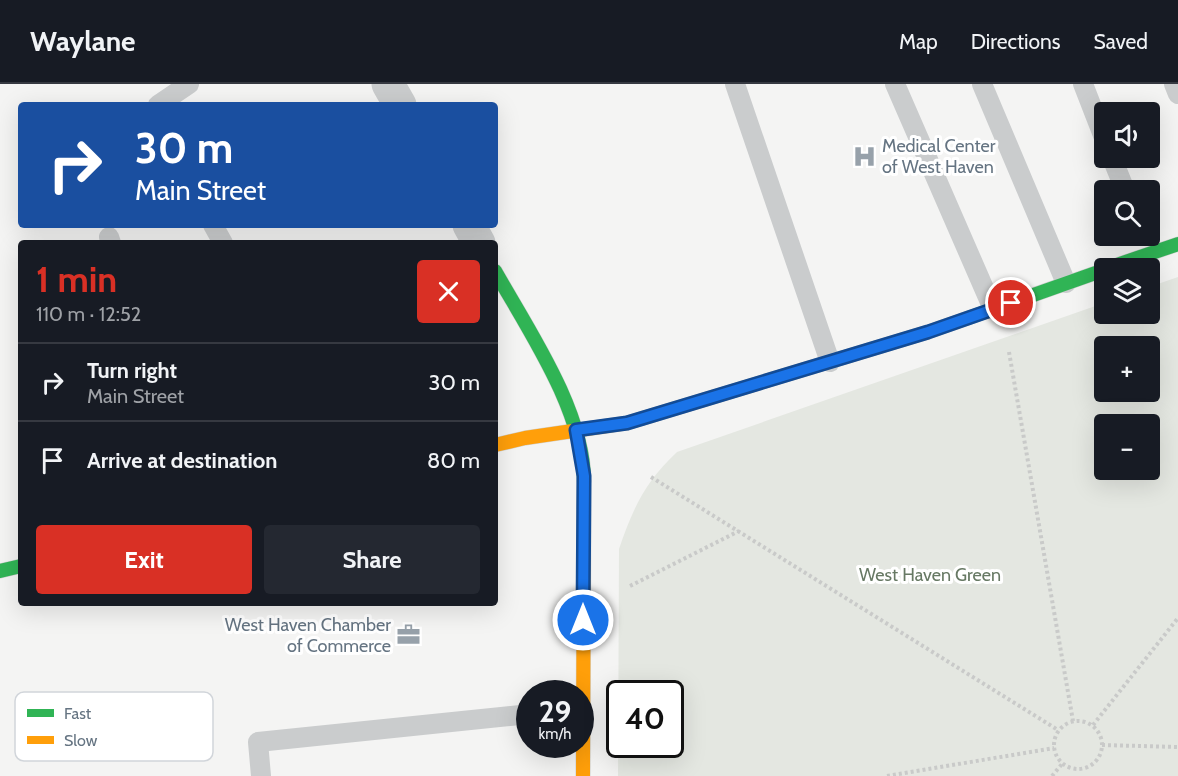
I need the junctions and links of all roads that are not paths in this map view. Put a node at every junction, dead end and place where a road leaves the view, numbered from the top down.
1 (189, 84) edge
2 (388, 84) edge
3 (735, 84) edge
4 (895, 84) edge
5 (982, 84) edge
6 (1083, 84) edge
7 (1174, 84) edge
8 (1178, 94) edge
9 (162, 102) edge
10 (398, 102) edge
11 (1094, 112) edge
12 (1178, 244) edge
13 (1146, 246) edge
14 (1149, 254) junction
15 (1137, 258) edge
16 (1094, 273) edge
17 (498, 276) edge
18 (1066, 283) junction
19 (993, 309) junction
20 (830, 362) junction
21 (576, 430) junction
22 (498, 444) edge
23 (18, 567) edge
24 (0, 571) edge
25 (581, 680) edge
26 (516, 715) edge
27 (582, 758) edge
28 (261, 776) edge
29 (583, 776) edge

1 - 9 lane
2 - 10 street
3 - 20 lane
4 - 19 lane
5 - 18 lane
6 - 11 lane
7 - 8 lane
12 - 14 main road
13 - 14 lane
14 - 15 main road
16 - 18 main road
17 - 21 main road
18 - 19 main road
19 - 20 main road
20 - 21 main road
21 - 22 main road
21 - 25 main road
23 - 24 main road
26 - 28 lane
27 - 29 main road

